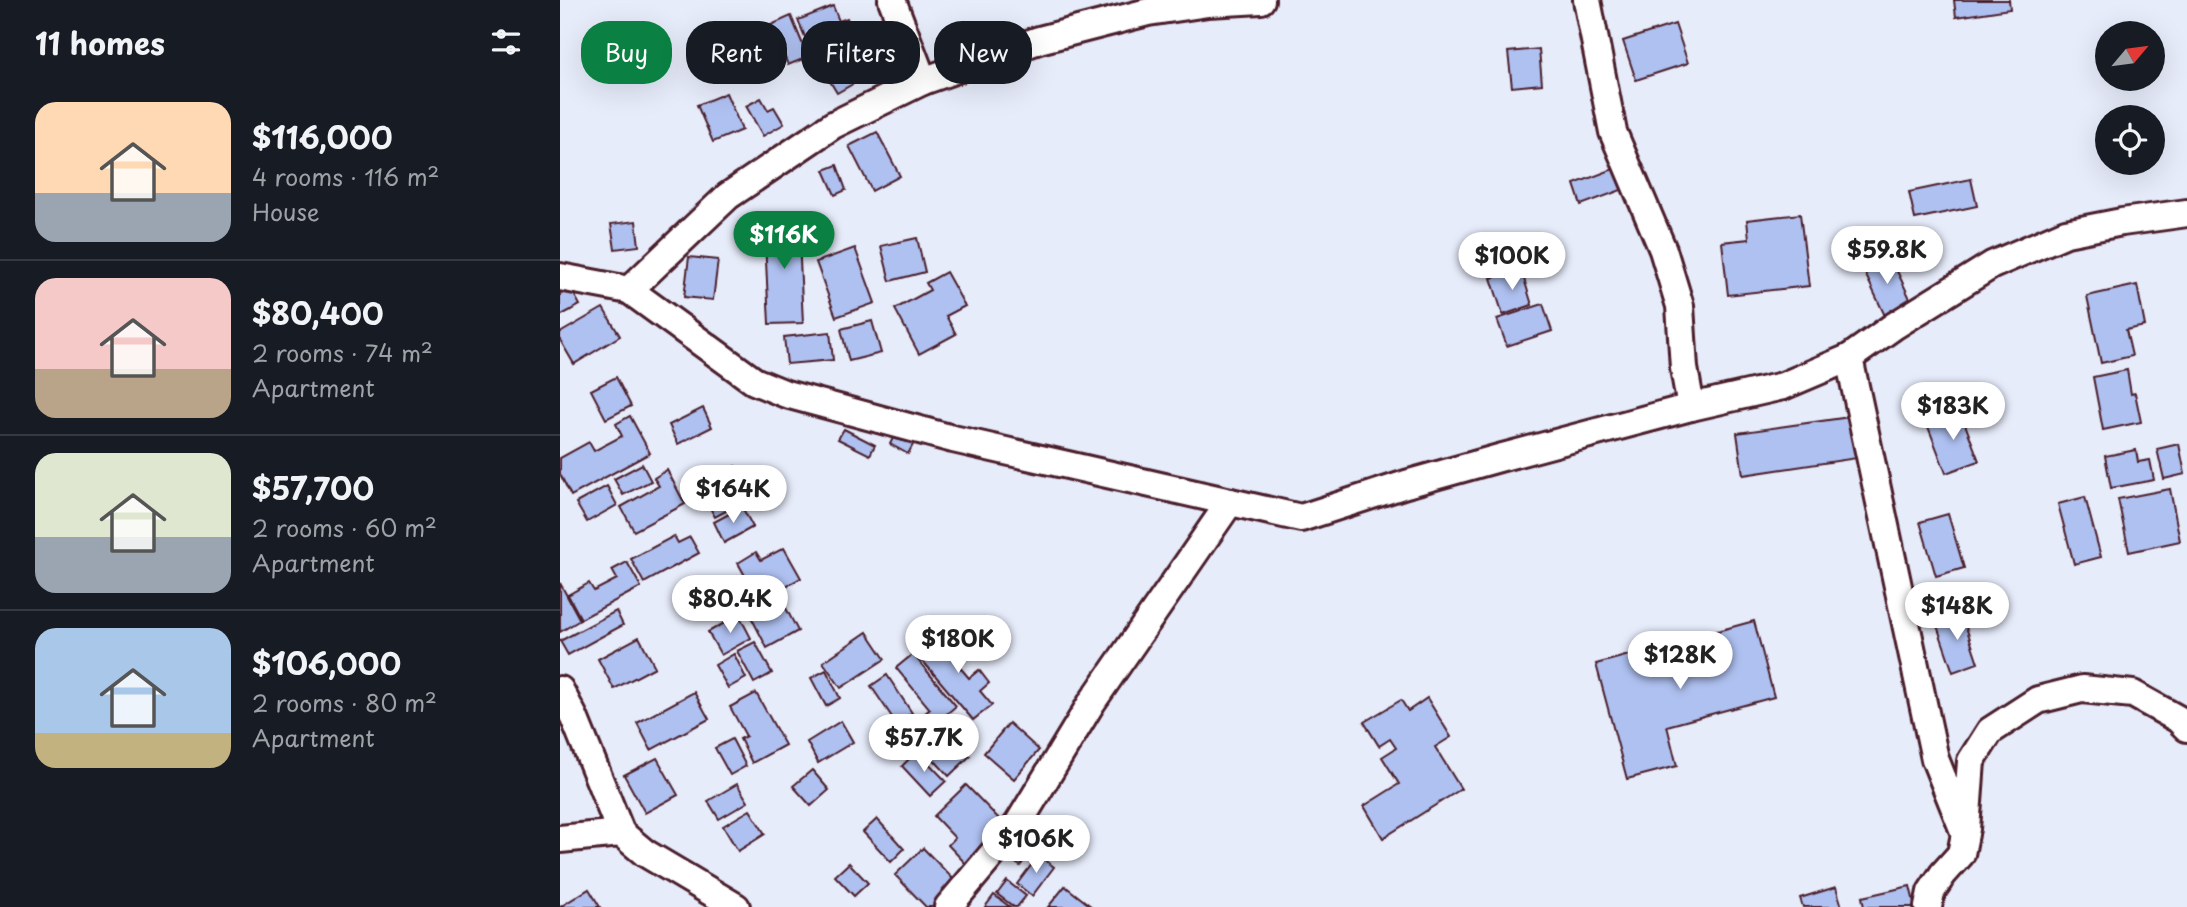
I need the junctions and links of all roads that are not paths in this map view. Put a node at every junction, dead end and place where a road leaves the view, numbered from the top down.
1 (892, 0) edge
2 (1261, 0) edge
3 (1587, 0) edge
4 (923, 81) junction
5 (2187, 213) edge
6 (560, 277) edge
7 (629, 289) junction
8 (1849, 358) junction
9 (1691, 407) junction
10 (1230, 502) junction
11 (560, 690) edge
12 (2187, 728) edge
13 (621, 833) junction
14 (1965, 834) junction
15 (560, 839) edge
16 (736, 907) edge
17 (948, 907) edge
18 (1928, 907) edge

1 - 4 street
2 - 4 street
3 - 9 street
4 - 7 street
5 - 8 street
6 - 7 street
7 - 10 street
8 - 9 street
8 - 14 street
9 - 10 street
10 - 17 street
11 - 13 street
12 - 14 street
13 - 15 street
13 - 16 street
14 - 18 street

